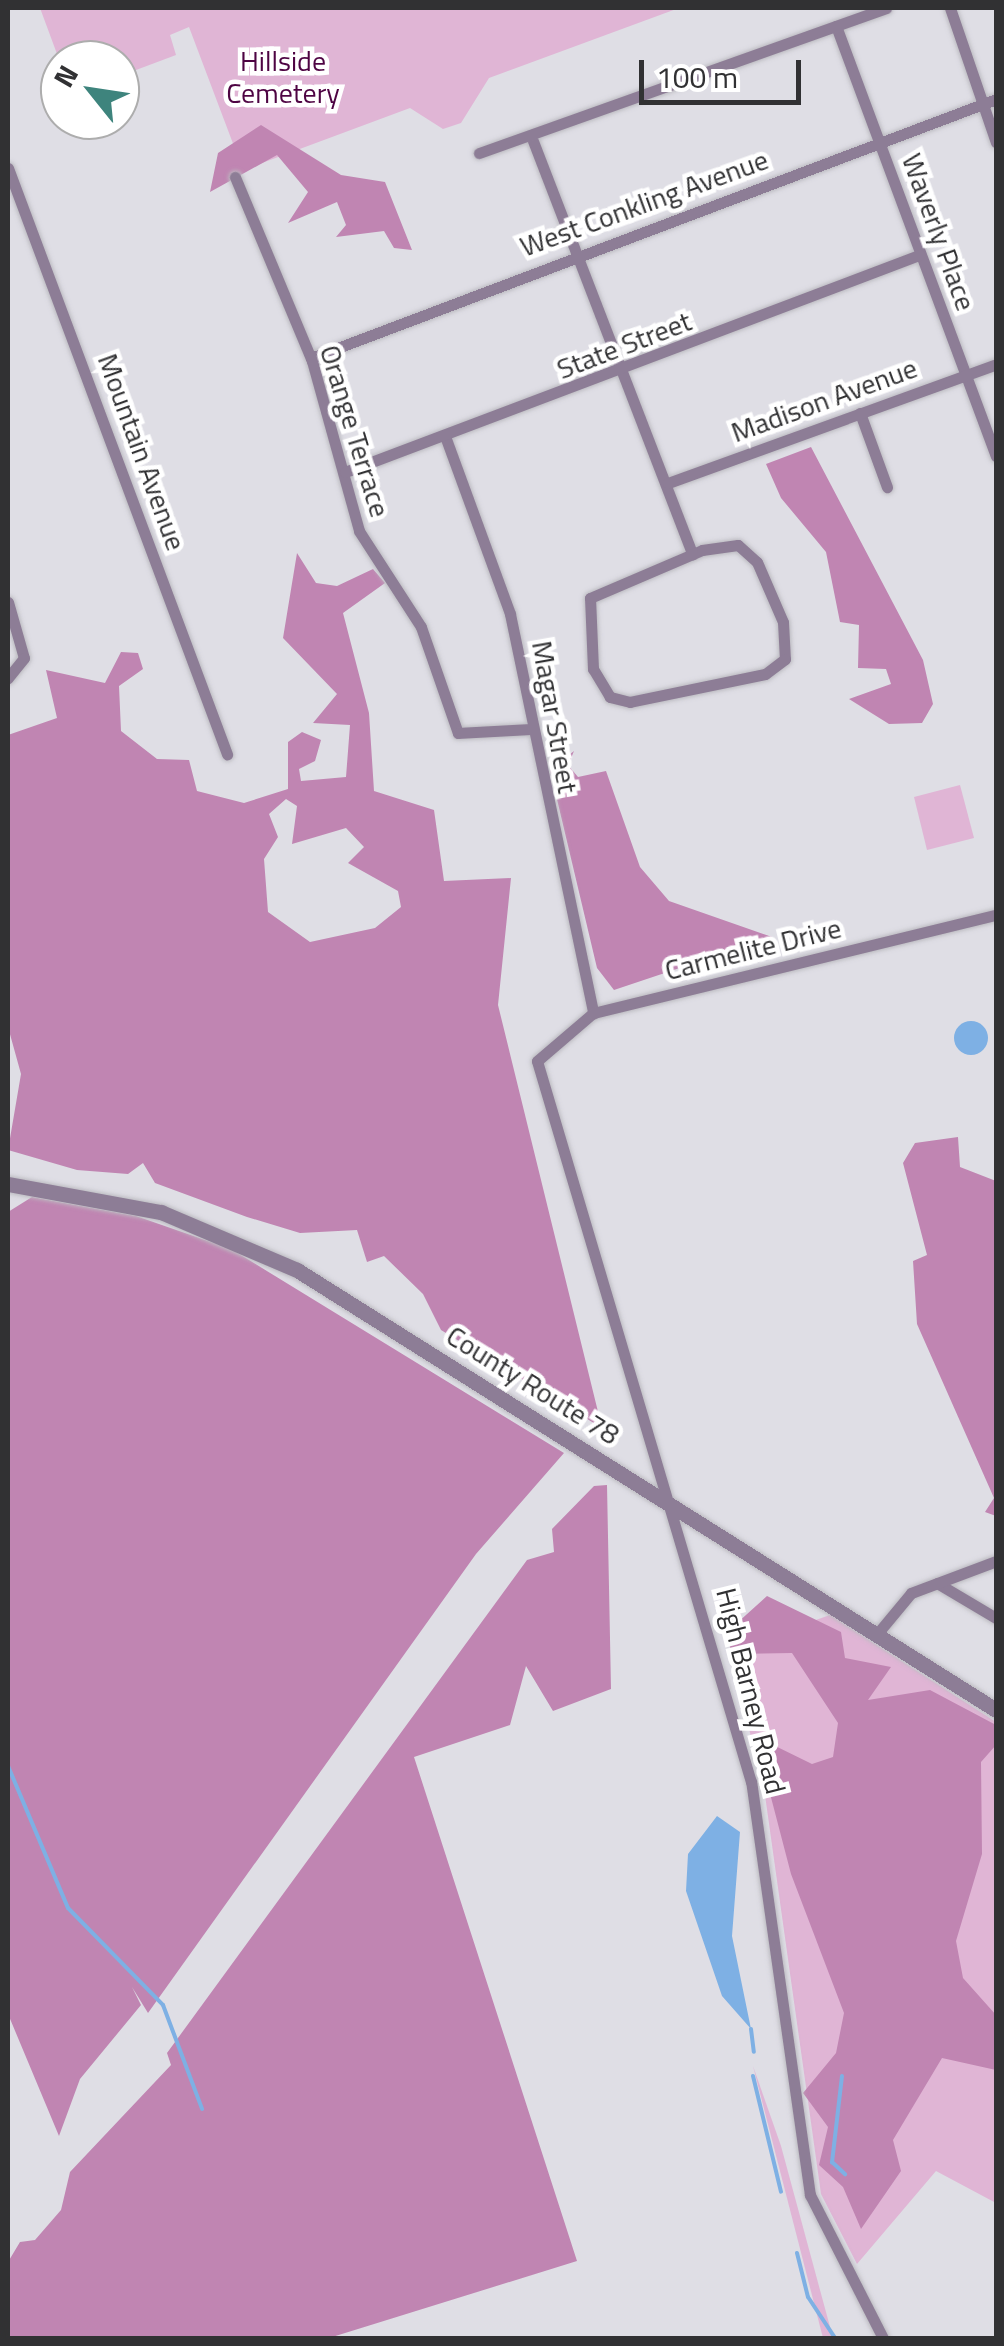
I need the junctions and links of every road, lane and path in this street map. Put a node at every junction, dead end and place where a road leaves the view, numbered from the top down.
1 (886, 8) edge
2 (950, 8) edge
3 (836, 26) junction
4 (996, 99) edge
5 (982, 104) junction
6 (533, 141) junction
7 (879, 142) junction
8 (996, 142) edge
9 (480, 154) dead end
10 (8, 168) edge
11 (235, 177) dead end
12 (582, 253) junction
13 (919, 254) junction
14 (311, 358) junction
15 (996, 364) edge
16 (626, 370) junction
17 (966, 375) junction
18 (860, 413) junction
19 (445, 436) junction
20 (996, 456) edge
21 (345, 472) junction
22 (668, 484) junction
23 (887, 487) dead end
24 (692, 554) junction
25 (8, 602) edge
26 (8, 678) edge
27 (530, 729) junction
28 (227, 754) dead end
29 (996, 915) edge
30 (593, 1013) junction
31 (537, 1059) joint
32 (8, 1184) edge
33 (672, 1502) junction
34 (996, 1562) edge
35 (936, 1582) junction
36 (996, 1618) edge
37 (877, 1634) junction
38 (996, 1710) edge
39 (883, 2338) edge

1 - 3 street
2 - 5 street
3 - 6 street
3 - 7 street, Waverly Place
4 - 5 street, West Conkling Avenue
5 - 7 street, West Conkling Avenue
5 - 8 street
6 - 9 street
6 - 12 street
7 - 12 street, West Conkling Avenue
7 - 13 street, Waverly Place
10 - 28 street, Mountain Avenue
11 - 14 street, Orange Terrace
12 - 14 street, West Conkling Avenue
12 - 16 street
13 - 16 street, State Street
13 - 17 street, Waverly Place
14 - 21 street, Orange Terrace
15 - 17 street, Madison Avenue
16 - 19 street, State Street
16 - 22 street
17 - 18 street, Madison Avenue
17 - 20 street, Waverly Place
18 - 22 street, Madison Avenue
18 - 23 street
19 - 21 street, State Street
19 - 27 street, Magar Street
21 - 27 street, Orange Terrace
22 - 24 street
24 - 24 street
25 - 26 street
27 - 30 street, Magar Street
29 - 30 street, Carmelite Drive
30 - 31 street, Carmelite Drive
31 - 33 street, High Barney Road
32 - 33 street, County Route 78
33 - 37 street, County Route 78
33 - 39 street, High Barney Road
34 - 35 street
35 - 36 street
35 - 37 street
37 - 38 street, County Route 78

